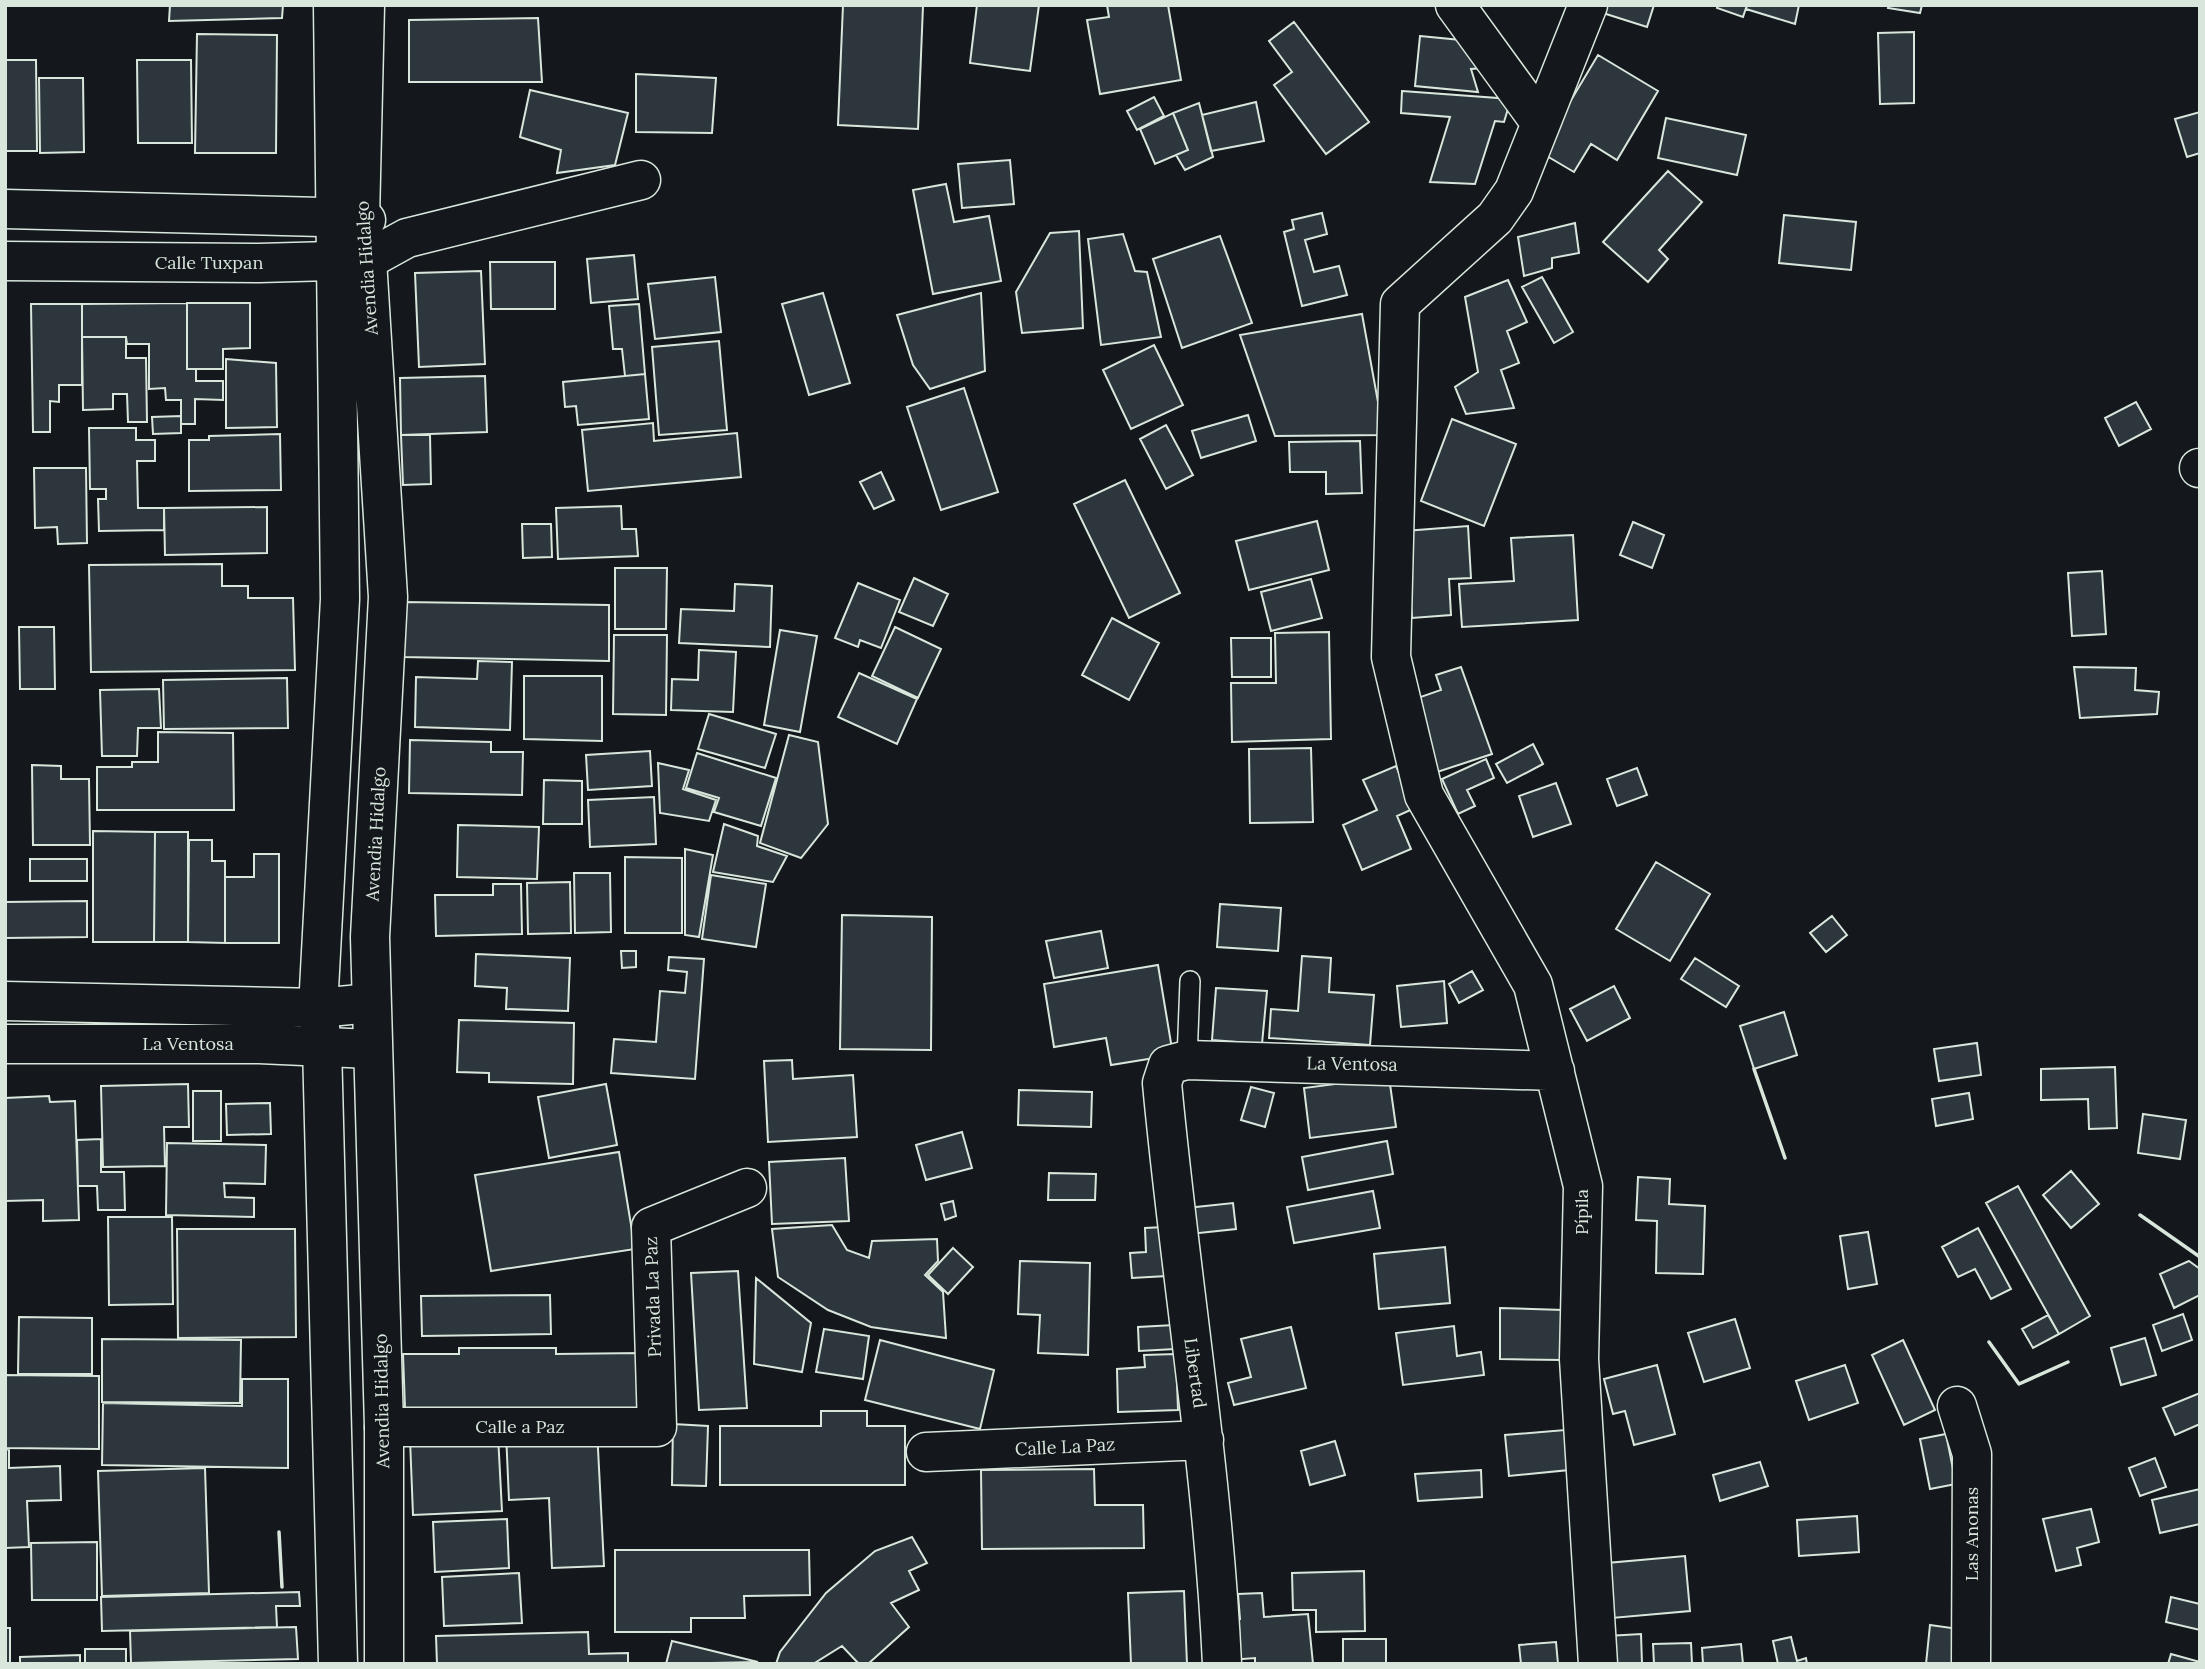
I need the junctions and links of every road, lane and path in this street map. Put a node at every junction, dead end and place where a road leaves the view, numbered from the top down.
1 (333, 5) edge
2 (365, 5) edge
3 (1455, 5) edge
4 (1588, 5) edge
5 (1540, 122) junction
6 (641, 180) dead end
7 (5, 209) edge
8 (347, 218) junction
9 (407, 238) junction
10 (351, 260) junction
11 (5, 261) edge
12 (1190, 981) dead end
13 (5, 1001) edge
14 (371, 1003) junction
15 (318, 1007) junction
16 (5, 1044) edge
17 (322, 1046) junction
18 (371, 1049) junction
19 (1555, 1071) junction
20 (1174, 1072) junction
21 (747, 1188) dead end
22 (1957, 1406) dead end
23 (384, 1427) junction
24 (657, 1427) joint
25 (1204, 1440) junction
26 (926, 1452) dead end
27 (338, 1664) edge
28 (384, 1664) edge
29 (1222, 1664) edge
30 (1598, 1664) edge
31 (1970, 1664) edge

1 - 8 street, Avendia Hidalgo
2 - 8 street, Avendia Hidalgo
3 - 5 street
4 - 5 street, Pípila
5 - 19 street, Pípila
6 - 9 street, Calle Tuxpan
7 - 8 street
8 - 9 street
8 - 10 street, Avendia Hidalgo
9 - 10 street, Calle Tuxpan
10 - 11 street, Calle Tuxpan
10 - 14 street, Avendia Hidalgo
10 - 15 street, Avendia Hidalgo
12 - 20 lane
13 - 15 street
14 - 15 street
14 - 18 street, Avendia Hidalgo
15 - 17 street, Avendia Hidalgo
16 - 17 street, La Ventosa
17 - 18 street, La Ventosa
17 - 27 street, Avendia Hidalgo
18 - 23 street, Avendia Hidalgo
19 - 20 street, La Ventosa
19 - 30 street, Pípila
20 - 25 street, Libertad
21 - 24 street, Privada La Paz
22 - 31 street, Las Anonas
23 - 24 street, Calle a Paz
23 - 28 street, Avendia Hidalgo
25 - 26 street, Calle La Paz
25 - 29 street, Libertad

